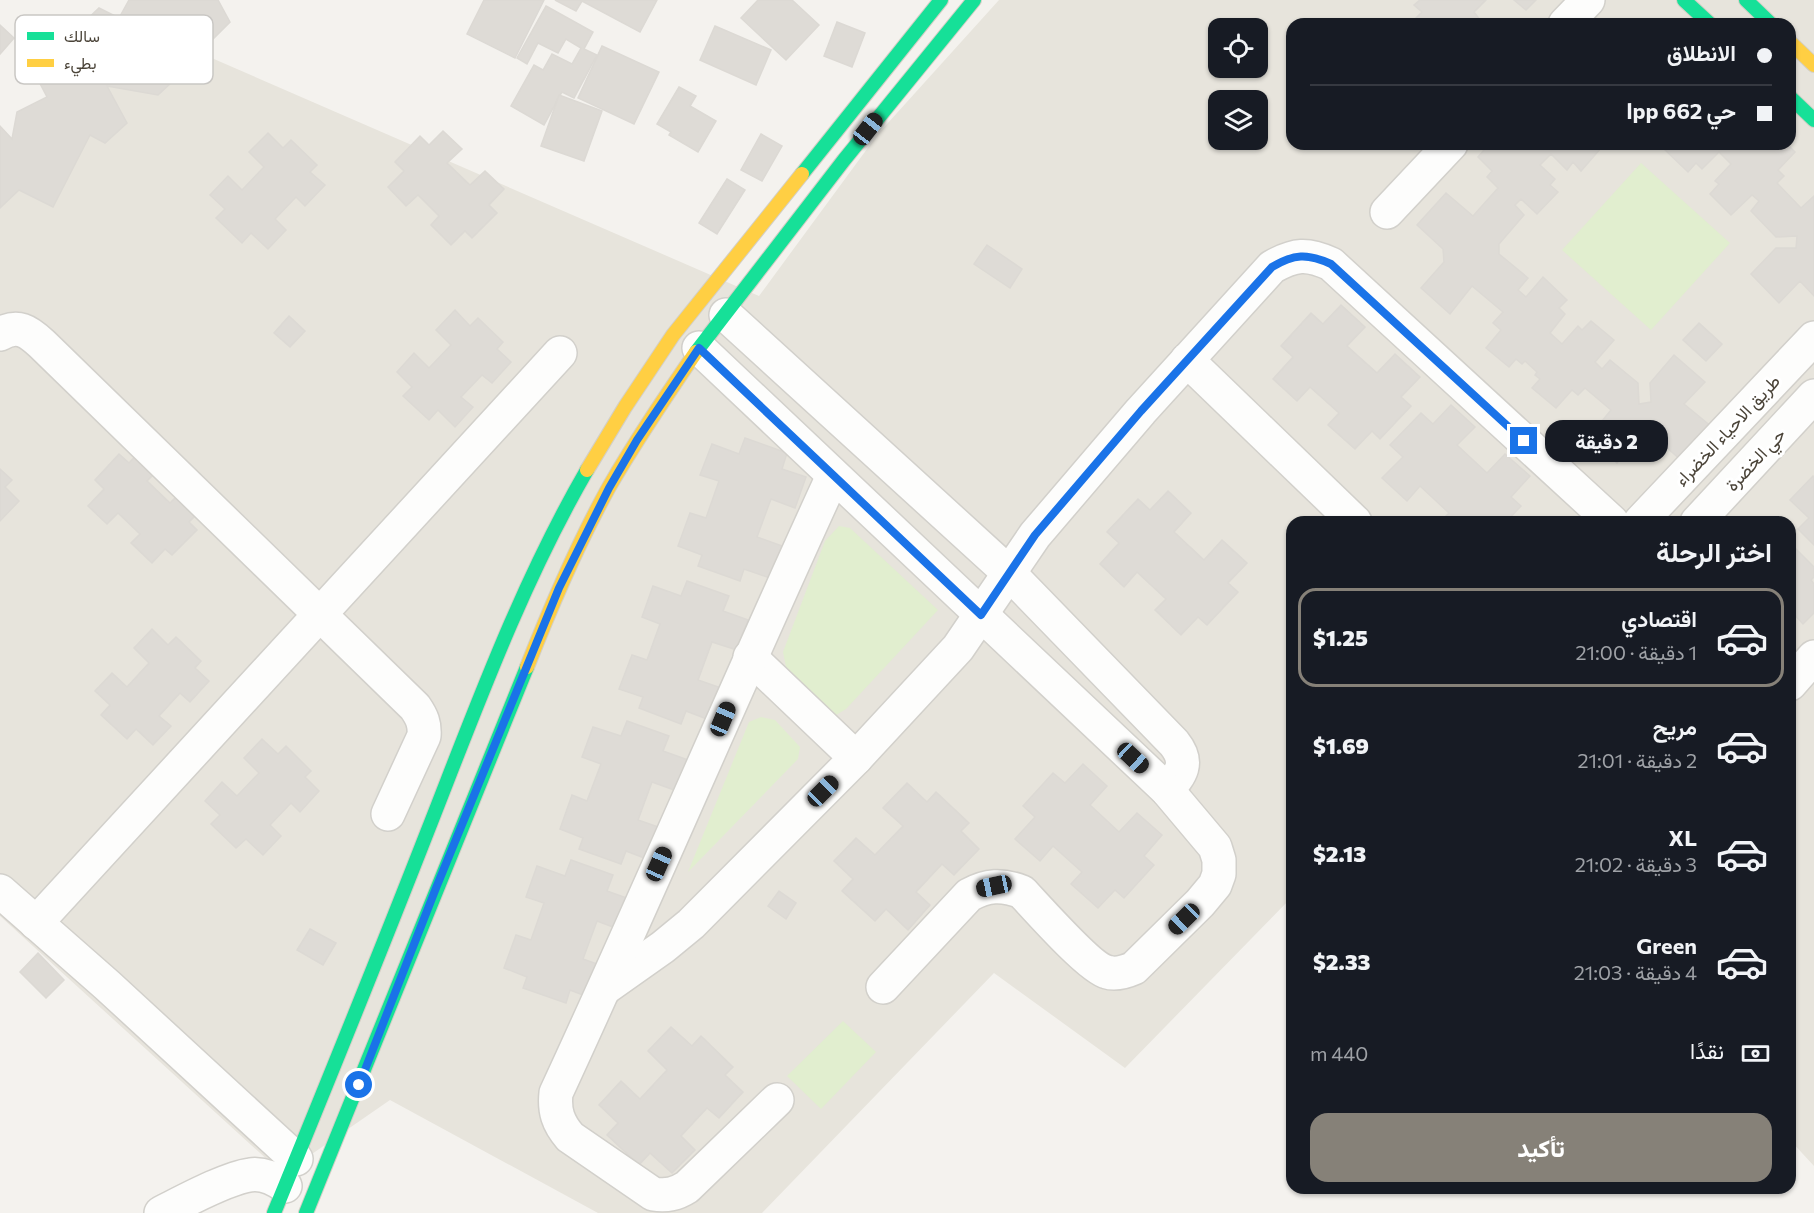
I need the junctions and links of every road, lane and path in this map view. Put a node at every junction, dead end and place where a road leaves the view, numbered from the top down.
1 (940, 0) edge
2 (974, 0) edge
3 (1588, 0) edge
4 (1684, 0) edge
5 (1746, 0) edge
6 (1571, 18) edge
7 (1704, 18) edge
8 (1765, 18) edge
9 (1796, 48) edge
10 (1814, 65) edge
11 (1796, 103) edge
12 (1814, 120) edge
13 (1445, 150) edge
14 (1387, 212) dead end
15 (726, 315) junction
16 (0, 334) edge
17 (1814, 338) edge
18 (699, 348) junction
19 (560, 353) dead end
20 (1187, 360) junction
21 (1814, 396) edge
22 (833, 476) junction
23 (1349, 516) edge
24 (1605, 516) edge
25 (1646, 516) edge
26 (1703, 516) edge
27 (1009, 573) junction
28 (320, 614) junction
29 (981, 615) junction
30 (750, 657) junction
31 (1814, 657) edge
32 (1796, 677) edge
33 (856, 758) junction
34 (1167, 790) junction
35 (388, 814) dead end
36 (0, 891) edge
37 (36, 923) junction
38 (884, 987) dead end
39 (604, 988) junction
40 (777, 1100) dead end
41 (285, 1186) edge
42 (161, 1213) edge
43 (306, 1213) edge

1 - 41 main road
2 - 15 main road
3 - 6 street
4 - 7 main road
5 - 8 main road
9 - 10 main road
11 - 12 main road
13 - 14 street
15 - 18 main road
15 - 27 street
16 - 28 street
17 - 25 street, طريق الاحياء الخضراء
18 - 22 street
18 - 43 main road
19 - 28 street
20 - 23 street
20 - 24 street
20 - 27 street
21 - 26 street, حي الخضرة
22 - 29 street
22 - 30 street
27 - 29 street
27 - 34 street
28 - 35 street
28 - 37 street
29 - 33 street
29 - 34 street
30 - 33 street
30 - 39 street
31 - 32 street
33 - 39 street
34 - 38 street
36 - 37 street
37 - 41 street
39 - 40 street
41 - 42 street

